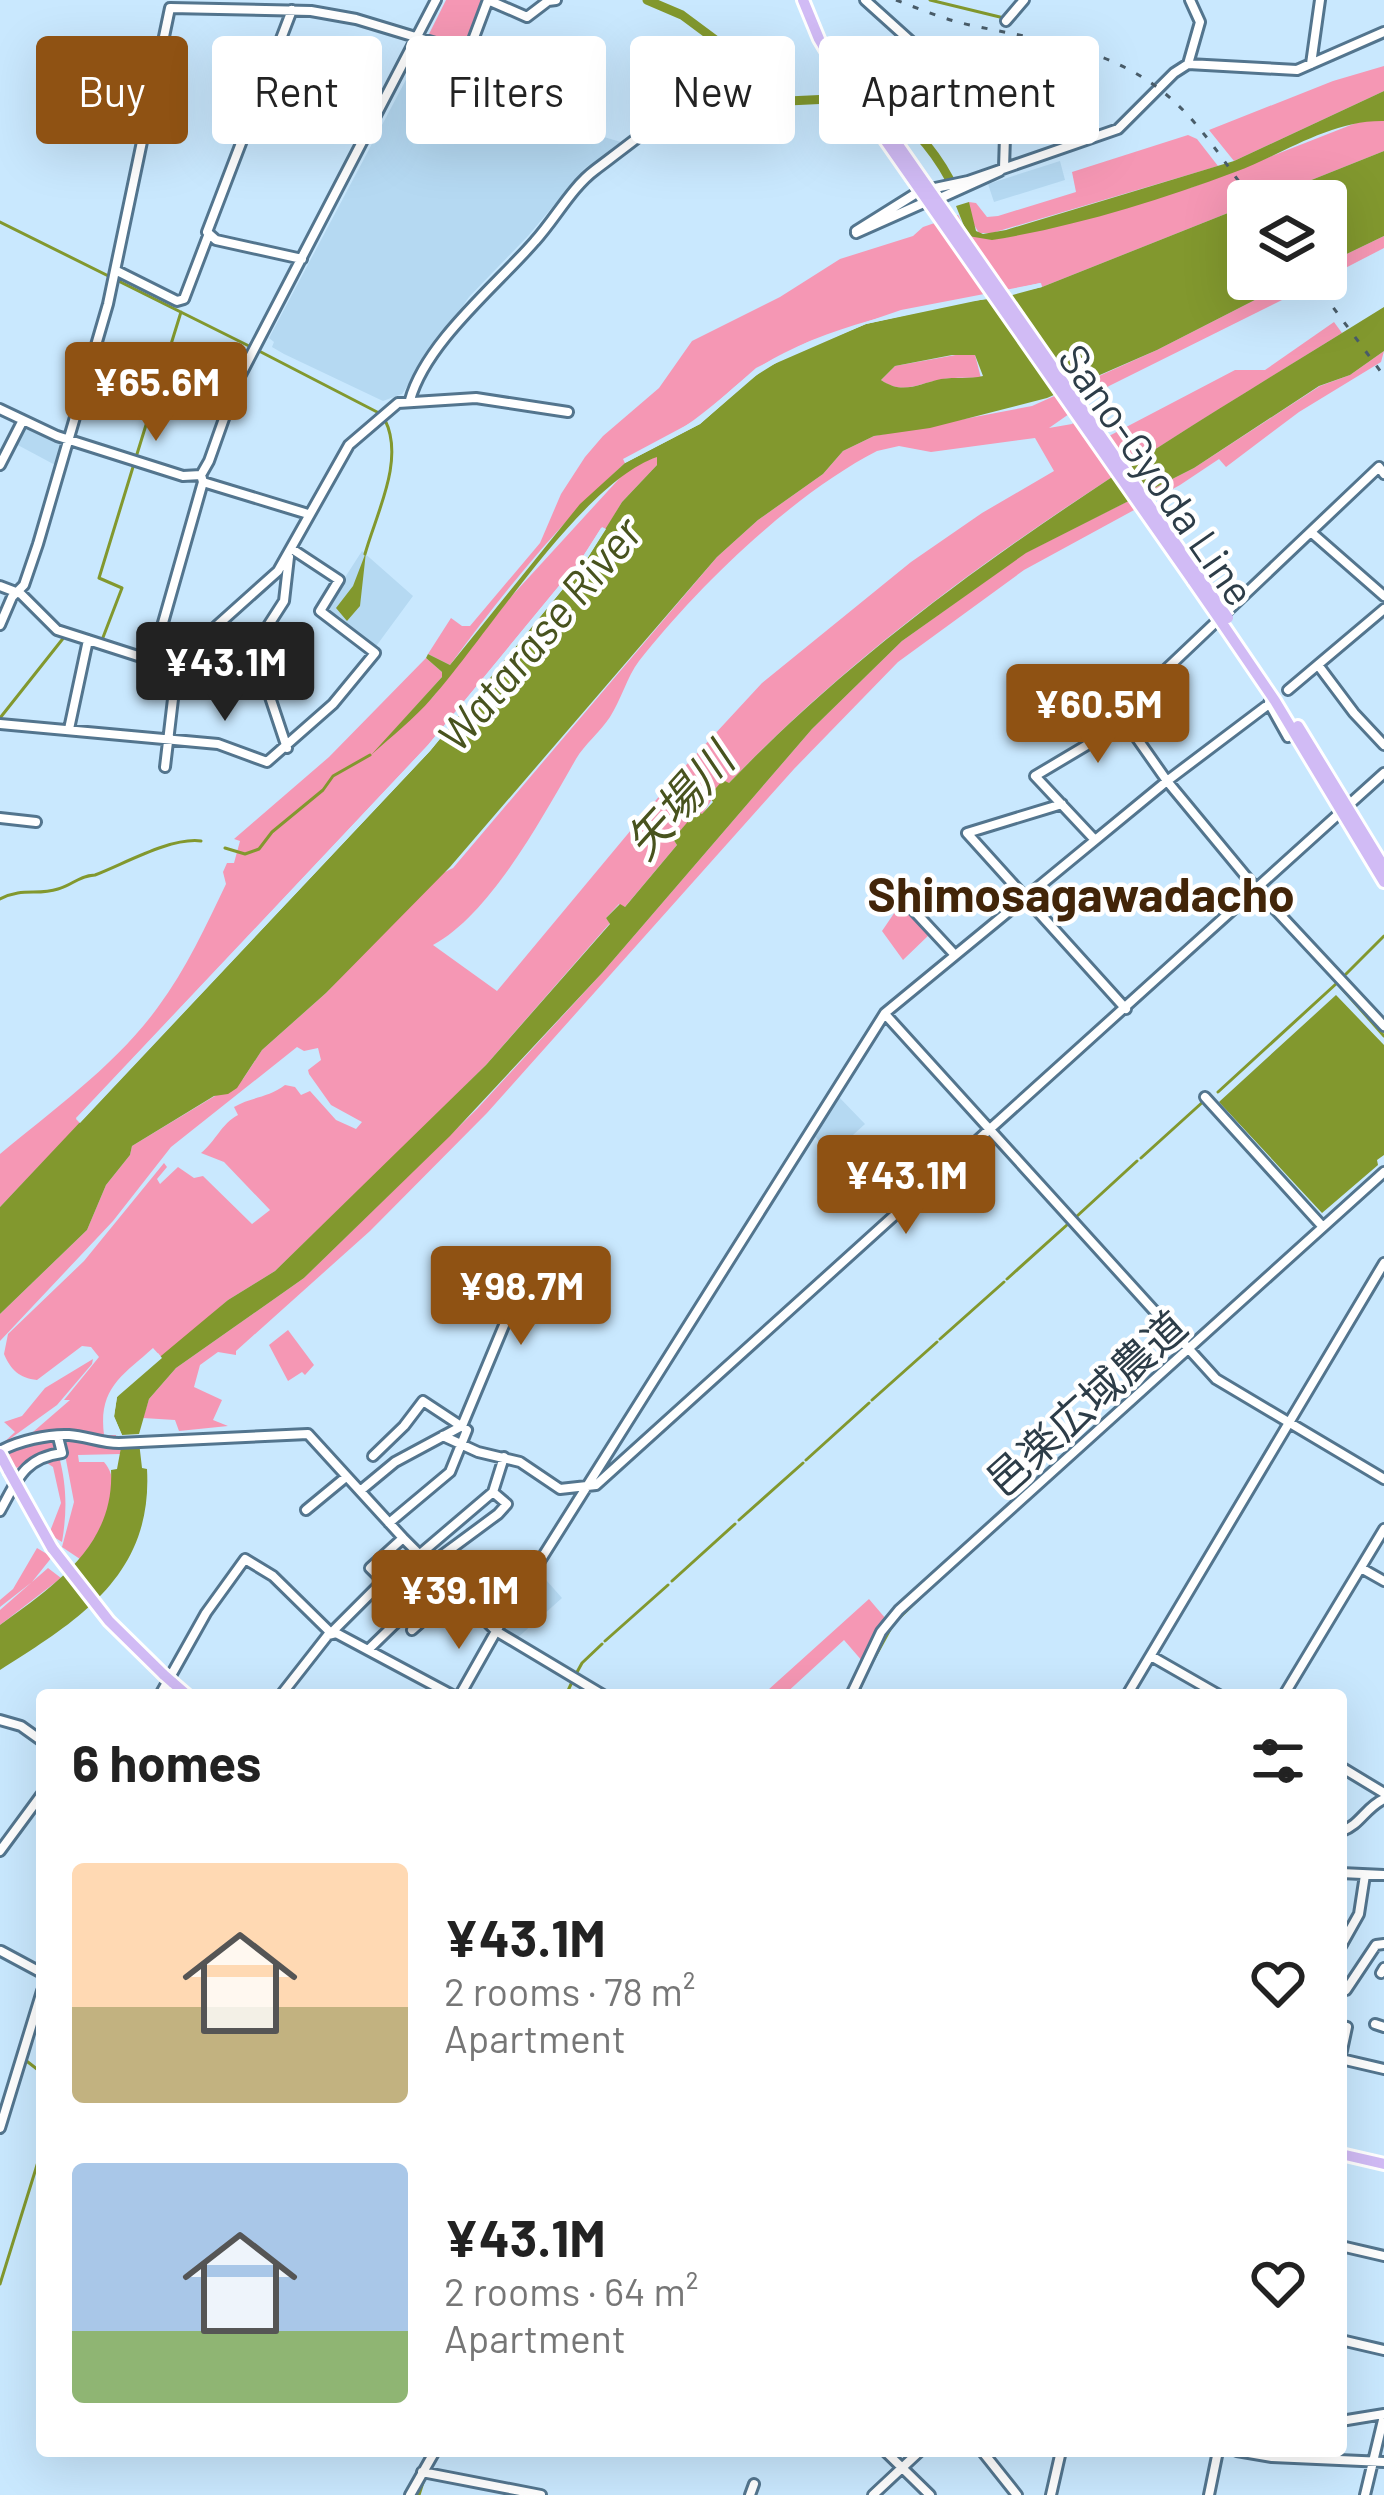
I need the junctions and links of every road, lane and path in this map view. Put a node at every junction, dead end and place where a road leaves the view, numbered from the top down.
1 (436, 0) edge
2 (556, 0) edge
3 (807, 0) edge
4 (865, 0) edge
5 (1024, 0) edge
6 (1190, 0) edge
7 (1320, 0) edge
8 (171, 4) edge
9 (239, 4) edge
10 (292, 10) junction
11 (1006, 21) dead end
12 (1384, 32) edge
13 (417, 36) joint
14 (473, 36) edge
15 (406, 57) edge
16 (1188, 64) junction
17 (1311, 64) junction
18 (632, 144) edge
19 (1004, 168) junction
20 (915, 194) dead end
21 (935, 201) junction
22 (208, 236) junction
23 (302, 259) junction
24 (115, 276) junction
25 (410, 400) junction
26 (0, 409) edge
27 (568, 412) dead end
28 (23, 420) junction
29 (68, 440) junction
30 (0, 466) edge
31 (1384, 474) edge
32 (202, 478) junction
33 (308, 514) junction
34 (1312, 533) junction
35 (290, 552) junction
36 (0, 586) edge
37 (16, 592) junction
38 (1384, 596) edge
39 (1384, 609) edge
40 (1225, 620) junction
41 (0, 625) edge
42 (88, 640) junction
43 (153, 658) junction
44 (164, 658) junction
45 (1318, 664) junction
46 (1094, 677) dead end
47 (1288, 690) dead end
48 (1270, 705) junction
49 (1121, 719) junction
50 (0, 724) edge
51 (69, 730) junction
52 (1288, 737) dead end
53 (170, 742) junction
54 (1384, 746) edge
55 (286, 748) junction
56 (165, 767) dead end
57 (1384, 773) edge
58 (1167, 782) junction
59 (1062, 804) junction
60 (1345, 809) junction
61 (0, 818) edge
62 (36, 822) dead end
63 (1095, 841) junction
64 (1384, 867) edge
65 (1384, 882) edge
66 (1258, 891) junction
67 (1026, 897) junction
68 (903, 898) dead end
69 (955, 955) junction
70 (1126, 1009) junction
71 (885, 1013) junction
72 (1384, 1026) edge
73 (1205, 1096) dead end
74 (992, 1130) junction
75 (1384, 1172) edge
76 (1323, 1227) junction
77 (1384, 1263) edge
78 (524, 1292) dead end
79 (1189, 1350) junction
80 (1289, 1423) junction
81 (462, 1426) junction
82 (443, 1436) junction
83 (58, 1437) junction
84 (462, 1445) junction
85 (0, 1452) edge
86 (373, 1456) dead end
87 (504, 1457) junction
88 (347, 1476) junction
89 (1384, 1479) edge
90 (586, 1489) junction
91 (360, 1491) junction
92 (493, 1492) junction
93 (306, 1510) dead end
94 (0, 1511) edge
95 (389, 1522) junction
96 (1384, 1529) edge
97 (403, 1538) junction
98 (419, 1555) junction
99 (429, 1565) junction
100 (1361, 1568) junction
101 (442, 1578) junction
102 (1384, 1581) edge
103 (455, 1592) junction
104 (412, 1630) dead end
105 (496, 1631) junction
106 (331, 1633) junction
107 (368, 1650) junction
108 (1151, 1656) junction
109 (163, 1689) edge
110 (180, 1689) edge
111 (286, 1689) edge
112 (444, 1689) edge
113 (460, 1689) edge
114 (593, 1689) edge
115 (854, 1689) edge
116 (1131, 1689) edge
117 (1209, 1689) edge
118 (1288, 1689) edge
119 (0, 1720) edge
120 (36, 1737) edge
121 (1347, 1771) edge
122 (1384, 1796) edge
123 (36, 1802) edge
124 (1347, 1830) edge
125 (0, 1851) edge
126 (1383, 1872) edge
127 (1347, 1873) edge
128 (1365, 1874) junction
129 (1347, 1935) edge
130 (1383, 1942) edge
131 (1, 1951) edge
132 (36, 1970) edge
133 (1347, 1988) edge
134 (36, 2011) edge
135 (1347, 2059) edge
136 (1384, 2069) edge
137 (0, 2128) edge
138 (1347, 2155) edge
139 (1384, 2164) edge
140 (1347, 2247) edge
141 (1384, 2256) edge
142 (1347, 2341) edge
143 (1384, 2350) edge
144 (1384, 2415) edge
145 (1347, 2420) edge
146 (431, 2457) edge
147 (892, 2457) edge
148 (914, 2457) edge
149 (987, 2457) edge
150 (1060, 2457) edge
151 (1217, 2457) edge
152 (1272, 2457) edge
153 (1371, 2460) junction
154 (1384, 2462) edge
155 (903, 2467) junction
156 (422, 2472) junction
157 (754, 2484) dead end
158 (410, 2495) edge
159 (541, 2495) edge
160 (750, 2495) edge
161 (873, 2495) edge
162 (930, 2495) edge
163 (1017, 2495) edge
164 (1051, 2495) edge
165 (1208, 2495) edge
166 (1365, 2495) edge

1 - 13 street
2 - 14 street
3 - 21 main road, Sano-Gyoda Line
4 - 19 street
5 - 11 street
6 - 16 street
7 - 17 street
8 - 9 street
8 - 24 street
9 - 10 street
10 - 13 street
10 - 22 street
12 - 17 street
15 - 23 street
16 - 17 street
16 - 19 street
18 - 25 street
19 - 21 street
20 - 21 street
21 - 40 main road, Sano-Gyoda Line, bridge
22 - 23 street
22 - 24 street
23 - 32 street
24 - 29 street
25 - 27 street
25 - 33 street
26 - 28 street
28 - 29 street
28 - 30 street
29 - 32 street
29 - 37 street
31 - 34 street
32 - 33 street
32 - 43 street
33 - 35 street
34 - 38 street
34 - 49 street
35 - 44 street
35 - 55 street
35 - 55 street
36 - 37 street
37 - 41 street
37 - 42 street
39 - 45 street
40 - 48 main road, Sano-Gyoda Line
40 - 60 main road, Sano-Gyoda Line
42 - 43 street
42 - 51 street
43 - 44 street
44 - 53 street
45 - 47 street
45 - 54 street
46 - 49 street
48 - 52 street
48 - 58 street
48 - 60 main road, Sano-Gyoda Line
49 - 58 street
49 - 59 street
50 - 51 street
51 - 53 street
53 - 55 street
53 - 56 street
57 - 60 street
58 - 63 street
58 - 66 street
59 - 63 street
59 - 67 street
60 - 64 main road, Sano-Gyoda Line
60 - 65 main road, Sano-Gyoda Line
60 - 66 street
61 - 62 street
63 - 67 street
66 - 70 street
66 - 72 street
67 - 69 street
67 - 70 street
68 - 69 street
69 - 71 street
70 - 74 street
71 - 74 street
71 - 90 street
73 - 76 street
74 - 79 street
74 - 90 street
75 - 76 street, 邑楽広域農道
76 - 79 street, 邑楽広域農道
77 - 80 street
78 - 81 street
79 - 80 street
79 - 115 street, 邑楽広域農道
80 - 89 street
80 - 108 street
81 - 82 street
81 - 84 street
81 - 86 street
82 - 84 street
82 - 91 street
83 - 85 street
83 - 88 street
83 - 94 street
84 - 87 street
84 - 95 street
85 - 110 main road, bridge
87 - 90 street
87 - 92 street
88 - 91 street
88 - 93 street
90 - 105 street
91 - 95 street
92 - 98 street
92 - 99 street
95 - 97 street
96 - 100 street
97 - 98 street
97 - 106 street
98 - 99 street
99 - 101 street
100 - 102 street
100 - 118 street
101 - 103 street
101 - 107 street
103 - 104 street
103 - 105 street
105 - 113 street
105 - 114 street
106 - 107 street
106 - 109 street
106 - 111 street
107 - 112 street
108 - 116 street
108 - 117 street
119 - 120 street
121 - 122 street
122 - 124 street
123 - 125 street
126 - 128 street
127 - 128 street
128 - 129 street
130 - 133 street
131 - 132 street
134 - 137 street
135 - 136 street
138 - 139 main road
140 - 141 street
142 - 143 street
144 - 145 street
144 - 153 street
146 - 156 street
147 - 155 street
148 - 155 street
149 - 163 street
150 - 164 street
151 - 165 street
152 - 153 street
153 - 154 street
153 - 166 street
155 - 161 street
155 - 162 street
156 - 158 street
156 - 159 street
157 - 160 street

